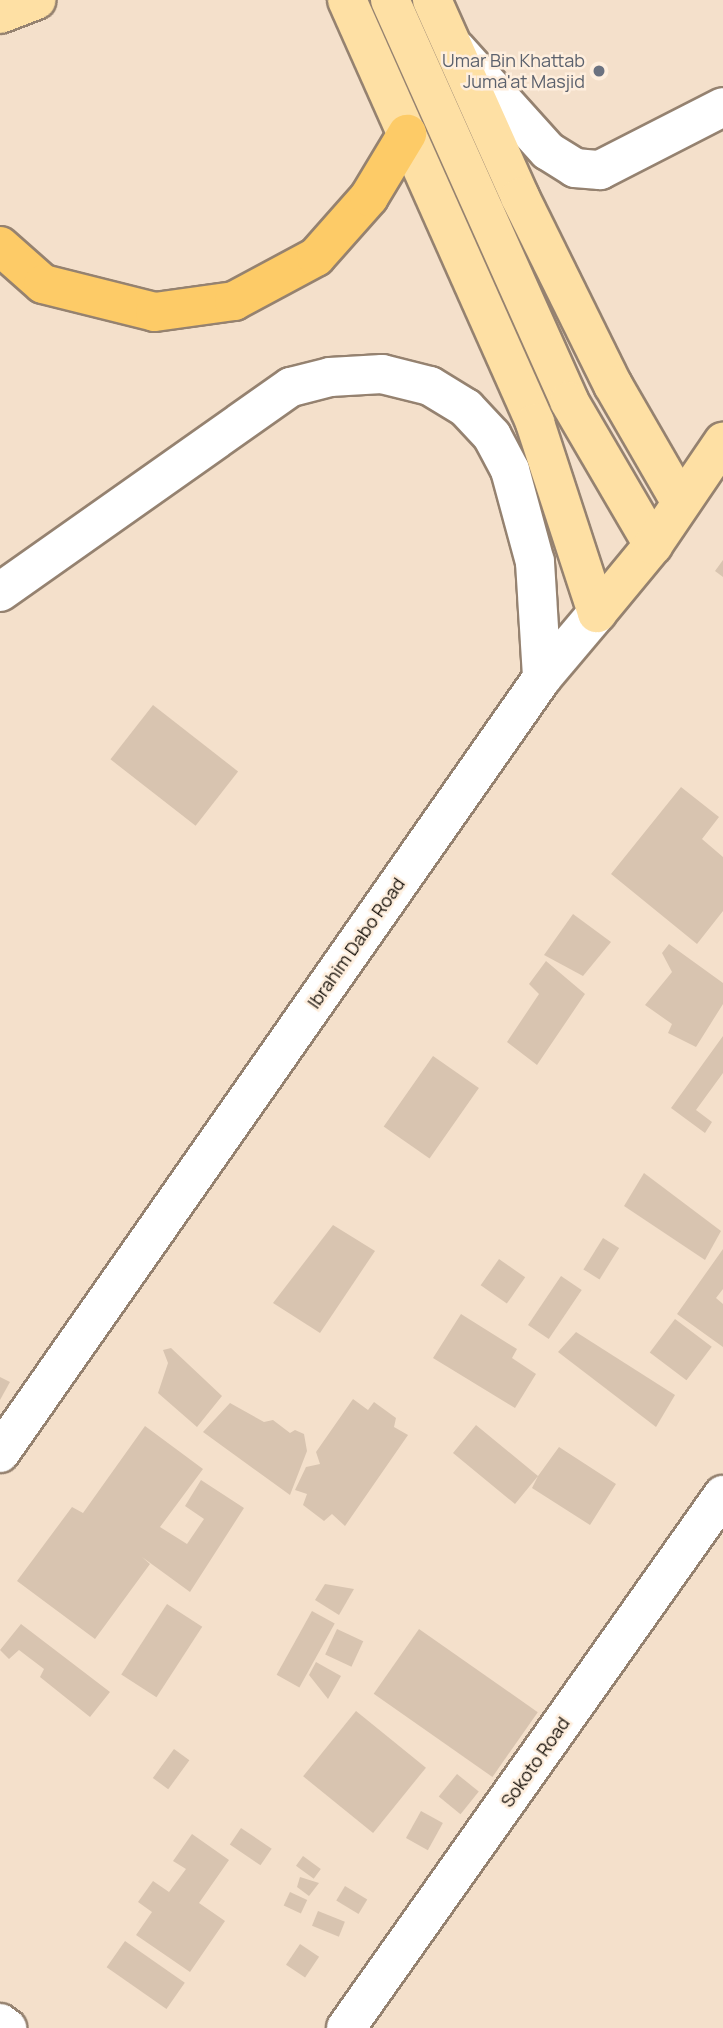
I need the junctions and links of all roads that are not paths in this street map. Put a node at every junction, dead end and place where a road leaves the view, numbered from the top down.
1 (36, 0) edge
2 (347, 0) edge
3 (390, 0) edge
4 (432, 0) edge
5 (0, 15) edge
6 (452, 45) junction
7 (723, 107) edge
8 (407, 134) junction
9 (0, 246) edge
10 (723, 442) edge
11 (681, 503) junction
12 (653, 545) junction
13 (0, 593) edge
14 (597, 613) junction
15 (542, 678) junction
16 (0, 1453) edge
17 (723, 1495) edge
18 (0, 2023) edge
19 (349, 2027) edge
20 (7, 2028) edge

1 - 5 main road
2 - 8 main road
3 - 12 main road
4 - 6 main road
6 - 7 street
6 - 11 main road
8 - 9 highway
8 - 14 main road
10 - 11 main road, Ibrahim Dabo Road
11 - 12 main road, Ibrahim Dabo Road
12 - 14 main road, Ibrahim Dabo Road
13 - 15 street
14 - 15 street, Ibrahim Dabo Road
15 - 16 street, Ibrahim Dabo Road
17 - 19 street, Sokoto Road
18 - 20 street

